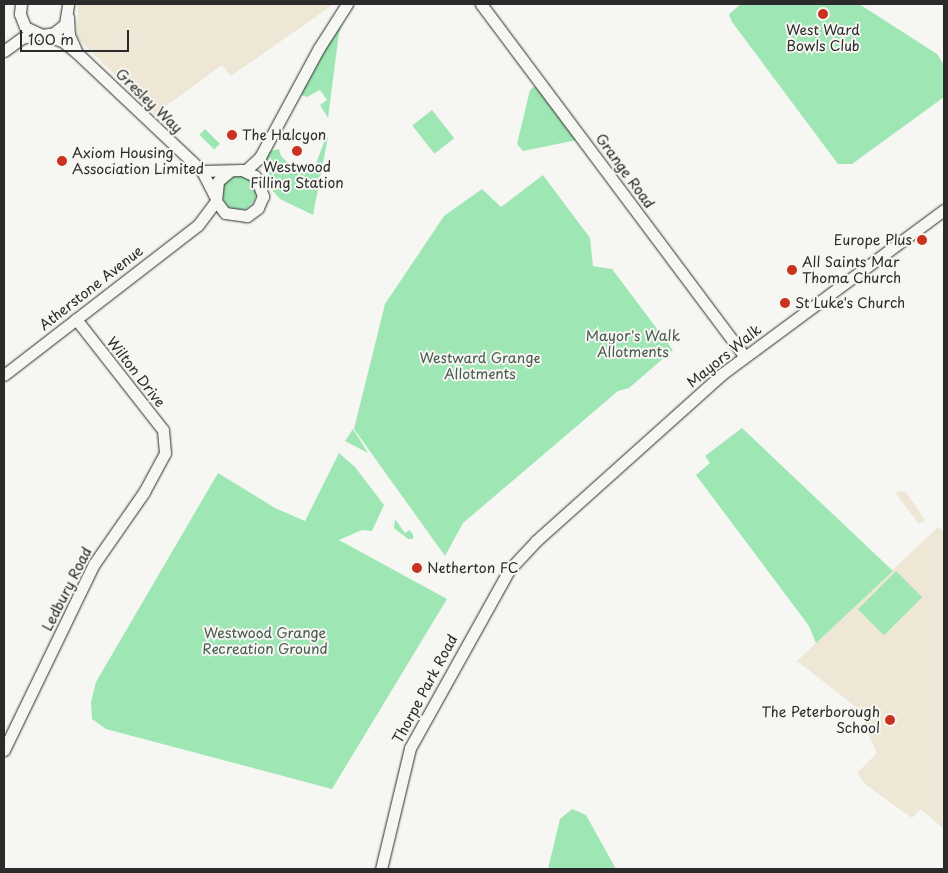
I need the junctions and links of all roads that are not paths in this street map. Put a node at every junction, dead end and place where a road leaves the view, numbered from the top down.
1 (68, 4) edge
2 (347, 4) edge
3 (480, 4) edge
4 (20, 9) edge
5 (68, 17) junction
6 (42, 35) junction
7 (7, 48) edge
8 (76, 52) junction
9 (260, 157) junction
10 (202, 171) junction
11 (230, 171) junction
12 (245, 171) junction
13 (260, 182) junction
14 (216, 198) junction
15 (944, 210) edge
16 (232, 217) junction
17 (198, 225) junction
18 (76, 320) junction
19 (744, 356) junction
20 (4, 375) edge
21 (166, 447) joint
22 (536, 542) joint
23 (4, 750) edge
24 (381, 869) edge

1 - 5 street, Gresley Way
2 - 9 street
3 - 19 street, Grange Road
4 - 6 street, Gresley Way
4 - 7 street
5 - 6 street
5 - 8 street, Gresley Way
6 - 7 street
6 - 8 street, Gresley Way
8 - 10 street, Gresley Way
9 - 12 street
9 - 13 street
10 - 11 street
10 - 14 street, Gresley Way
11 - 12 street
11 - 14 street
12 - 13 street
13 - 16 street
14 - 16 street
14 - 17 street, Atherstone Avenue
15 - 19 street, Mayors Walk
16 - 17 street, Atherstone Avenue
17 - 18 street, Atherstone Avenue
18 - 20 street, Atherstone Avenue
18 - 21 street, Wilton Drive
19 - 22 street, Mayors Walk
21 - 23 street, Ledbury Road
22 - 24 street, Thorpe Park Road

